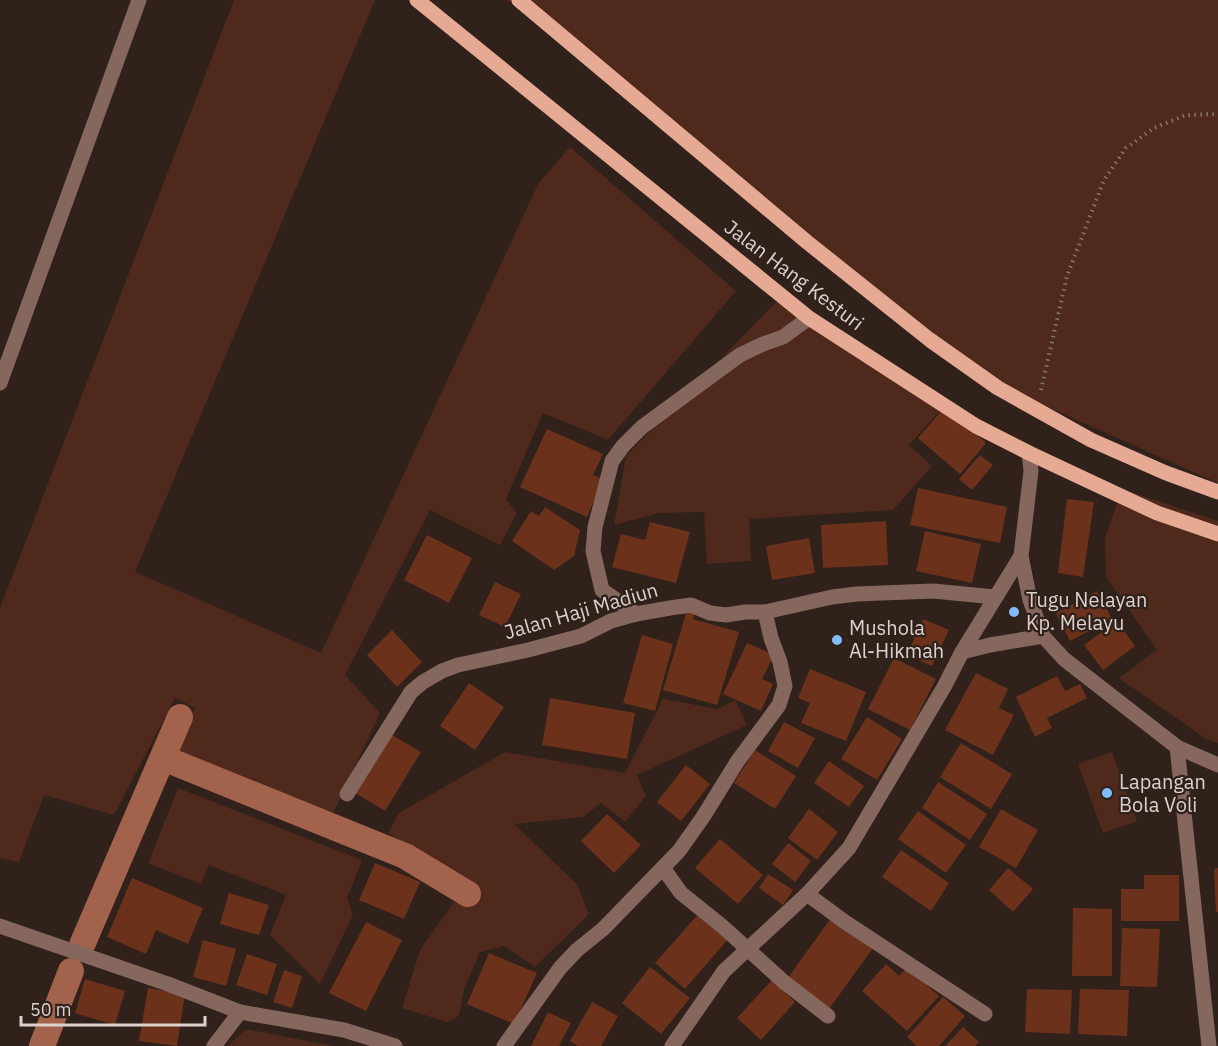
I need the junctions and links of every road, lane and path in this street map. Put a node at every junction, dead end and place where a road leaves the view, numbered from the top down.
1 (139, 0) edge
2 (417, 0) edge
3 (519, 0) edge
4 (1218, 114) edge
5 (809, 318) junction
6 (0, 383) edge
7 (1036, 410) junction
8 (1029, 453) junction
9 (1218, 492) edge
10 (1218, 534) edge
11 (1021, 556) junction
12 (995, 597) junction
13 (765, 612) junction
14 (636, 614) junction
15 (1043, 636) junction
16 (962, 652) junction
17 (1177, 747) junction
18 (1218, 765) edge
19 (347, 794) dead end
20 (663, 868) junction
21 (807, 894) junction
22 (0, 926) edge
23 (747, 949) junction
24 (240, 1011) junction
25 (985, 1014) dead end
26 (828, 1016) dead end
27 (214, 1046) edge
28 (395, 1046) edge
29 (504, 1046) edge
30 (672, 1046) edge
31 (1209, 1046) edge

1 - 6 street
2 - 5 main road, Jalan Hang Kesturi
3 - 7 main road, Jalan Hang Kesturi
4 - 7 path
5 - 8 main road, Jalan Hang Kesturi
5 - 14 street
7 - 9 main road, Jalan Hang Kesturi
8 - 10 main road, Jalan Hang Kesturi
8 - 11 street
11 - 12 street
11 - 15 street
12 - 13 street, Jalan Haji Madiun
12 - 16 street
13 - 14 street, Jalan Haji Madiun
13 - 20 street
14 - 19 street, Jalan Haji Madiun
15 - 16 street
15 - 17 street
16 - 21 street
17 - 18 street
17 - 31 street
20 - 23 street
20 - 29 street
21 - 23 street
21 - 25 street
22 - 24 street
23 - 26 street
23 - 30 street
24 - 27 street
24 - 28 street

